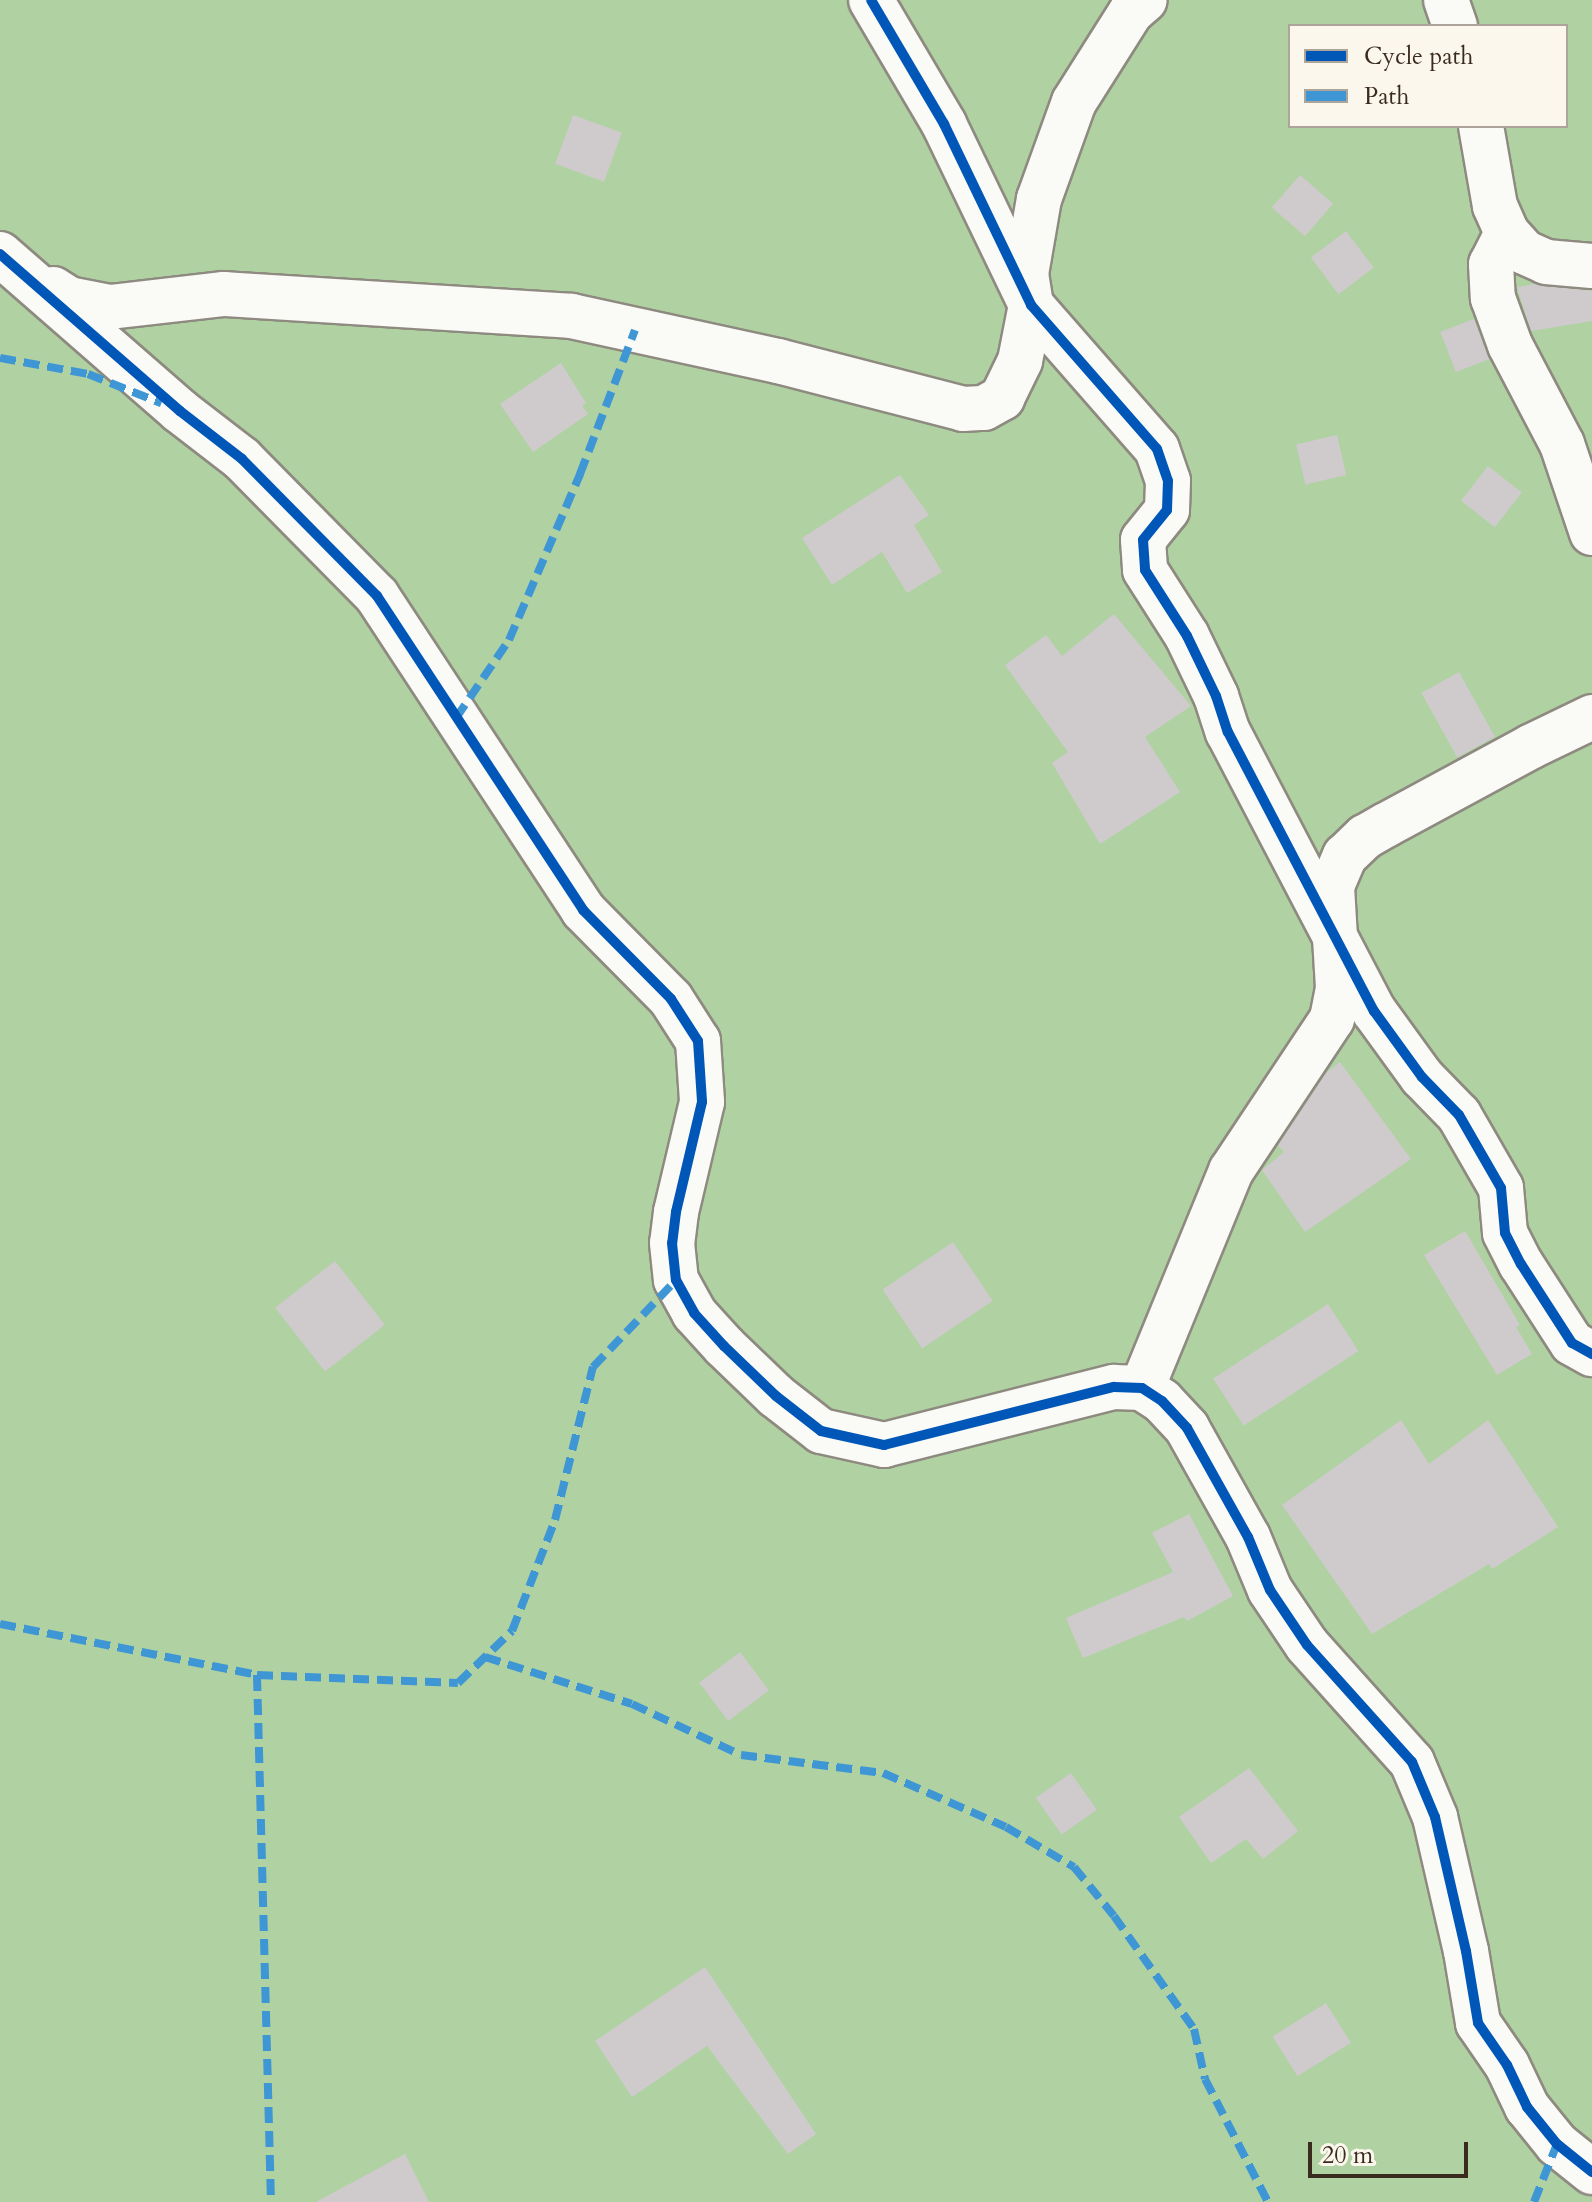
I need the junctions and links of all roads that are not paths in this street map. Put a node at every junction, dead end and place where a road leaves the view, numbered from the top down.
1 (871, 0) edge
2 (1145, 0) edge
3 (1446, 0) edge
4 (1454, 24) edge
5 (1481, 128) edge
6 (1507, 233) junction
7 (0, 254) edge
8 (1592, 266) edge
9 (1031, 305) junction
10 (1592, 533) edge
11 (1592, 717) edge
12 (1333, 936) junction
13 (1592, 1354) edge
14 (1142, 1388) junction
15 (1592, 2172) edge

1 - 9 street
2 - 9 street
3 - 4 street
5 - 6 street
6 - 8 street
6 - 10 street
7 - 9 street
7 - 14 street
9 - 12 street
11 - 12 street
12 - 13 street
12 - 14 street
14 - 15 street

